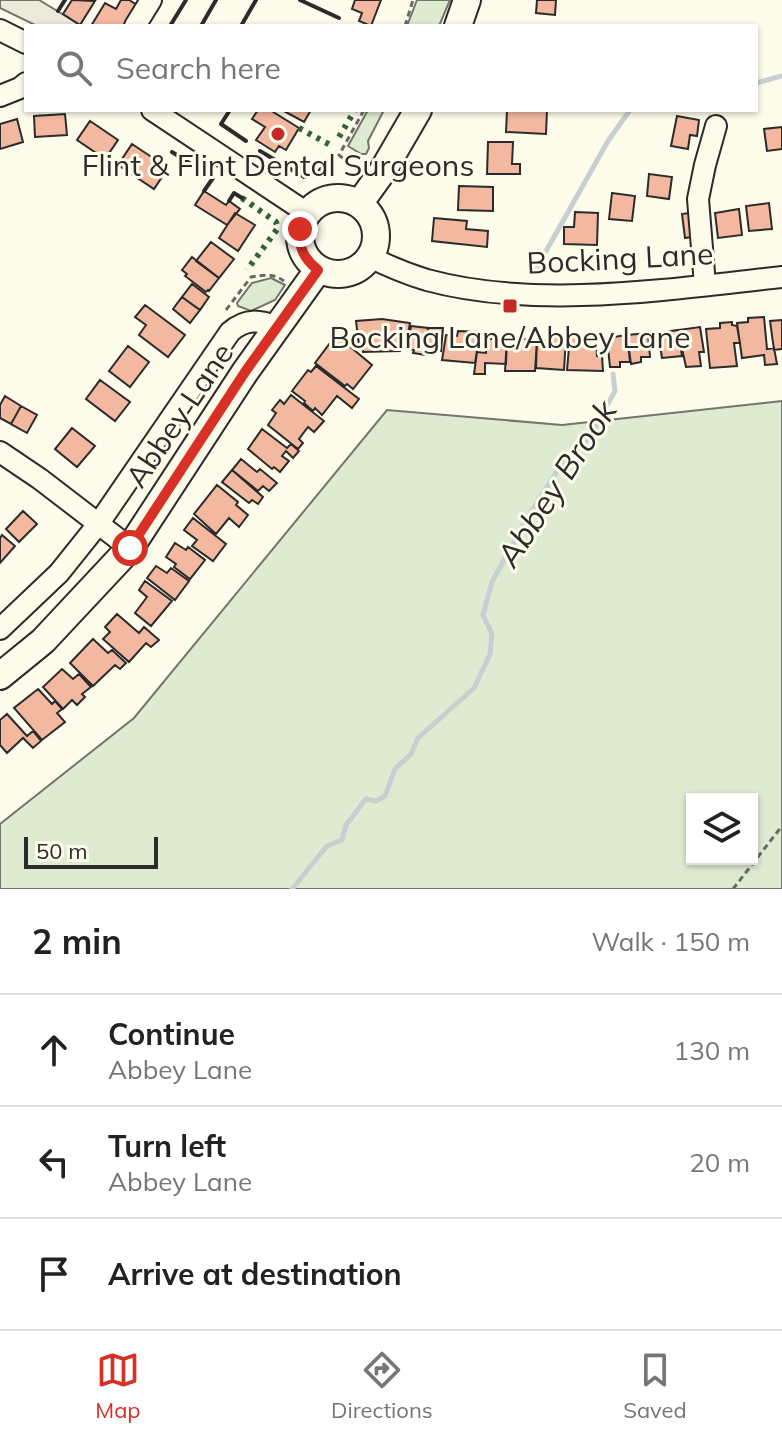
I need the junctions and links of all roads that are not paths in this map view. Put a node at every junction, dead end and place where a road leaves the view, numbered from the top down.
1 (151, 0) edge
2 (467, 0) edge
3 (136, 24) edge
4 (459, 24) edge
5 (0, 30) edge
6 (24, 42) edge
7 (24, 85) edge
8 (0, 96) edge
9 (155, 112) edge
10 (417, 112) edge
11 (716, 126) dead end
12 (366, 194) junction
13 (307, 213) junction
14 (370, 257) junction
15 (318, 270) junction
16 (782, 277) edge
17 (705, 285) junction
18 (278, 327) junction
19 (0, 452) edge
20 (99, 523) junction
21 (130, 548) junction
22 (0, 629) edge
23 (0, 676) edge

1 - 3 street
2 - 4 main road
5 - 6 street
7 - 8 street
9 - 13 street
10 - 12 main road
11 - 17 street
12 - 13 main road
12 - 14 main road
13 - 15 main road
14 - 15 main road
14 - 17 street, Bocking Lane
15 - 18 main road, Abbey Lane
16 - 17 street, Bocking Lane
18 - 20 street, Abbey Lane
18 - 21 main road, Abbey Lane
19 - 20 street
20 - 21 street
20 - 22 street, Abbey Lane
21 - 23 main road, Abbey Lane

